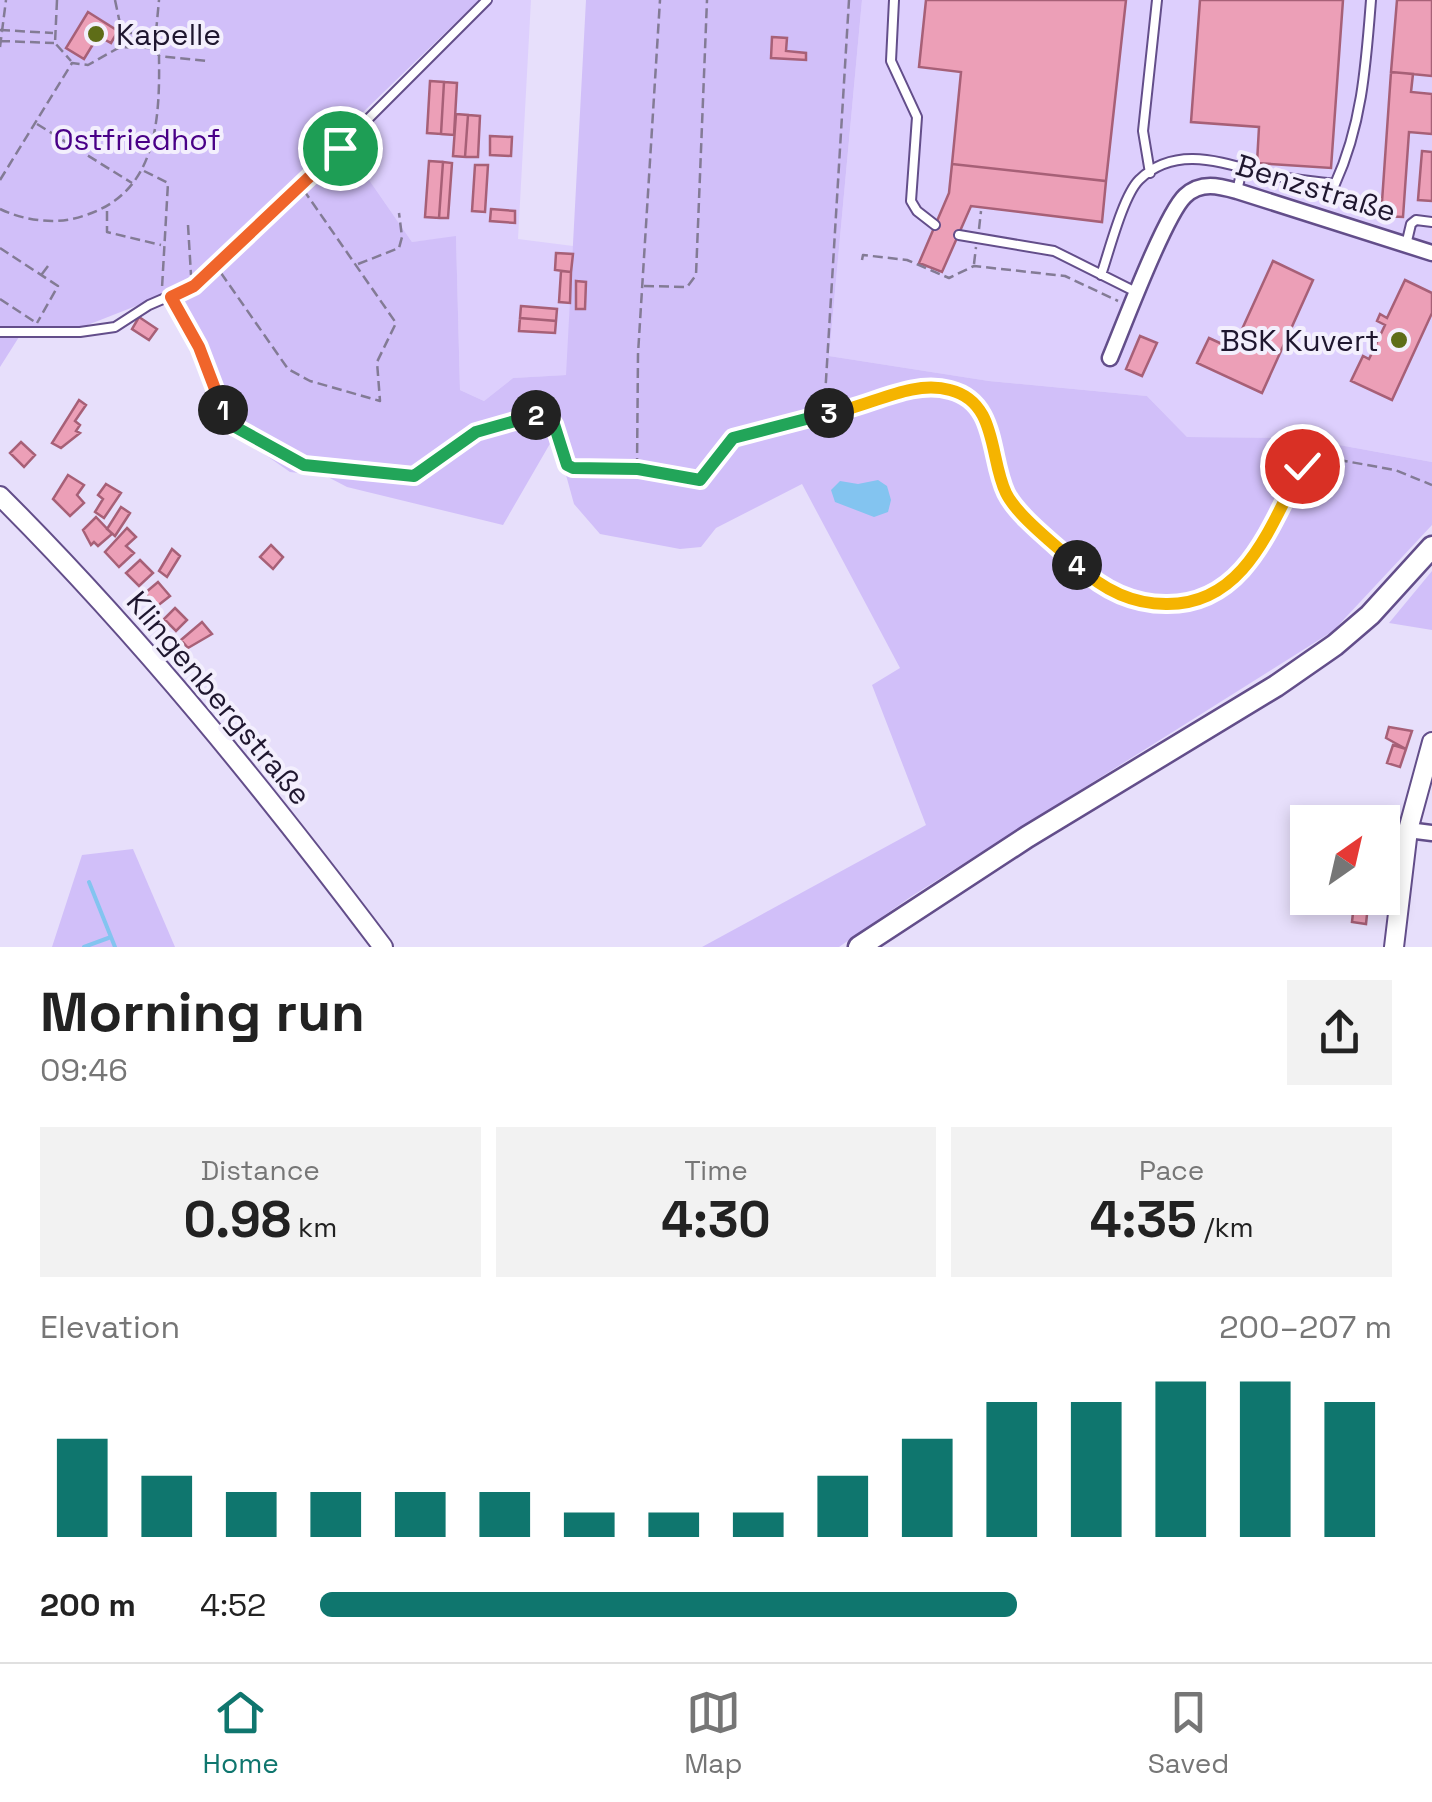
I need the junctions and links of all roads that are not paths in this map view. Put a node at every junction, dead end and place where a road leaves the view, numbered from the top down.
1 (487, 0) edge
2 (894, 0) edge
3 (1158, 0) edge
4 (1371, 0) edge
5 (1243, 165) junction
6 (1150, 173) junction
7 (1237, 191) junction
8 (1432, 222) edge
9 (936, 225) dead end
10 (958, 235) dead end
11 (1406, 245) junction
12 (1432, 253) edge
13 (1101, 274) junction
14 (1138, 293) junction
15 (0, 332) edge
16 (1110, 358) dead end
17 (0, 496) edge
18 (1432, 547) edge
19 (1432, 742) edge
20 (1408, 830) junction
21 (1432, 833) edge
22 (383, 947) edge
23 (859, 947) edge
24 (1394, 947) edge

1 - 15 lane
2 - 9 lane
3 - 6 lane
4 - 5 lane
5 - 6 lane
5 - 7 lane
6 - 13 lane
7 - 11 street, Benzstraße
7 - 14 street, Benzstraße
8 - 11 lane
10 - 13 lane
11 - 12 street, Benzstraße
13 - 14 lane
14 - 16 street, Benzstraße
17 - 22 street, Klingenbergstraße
18 - 23 main road
19 - 20 street
20 - 21 street
20 - 24 street

